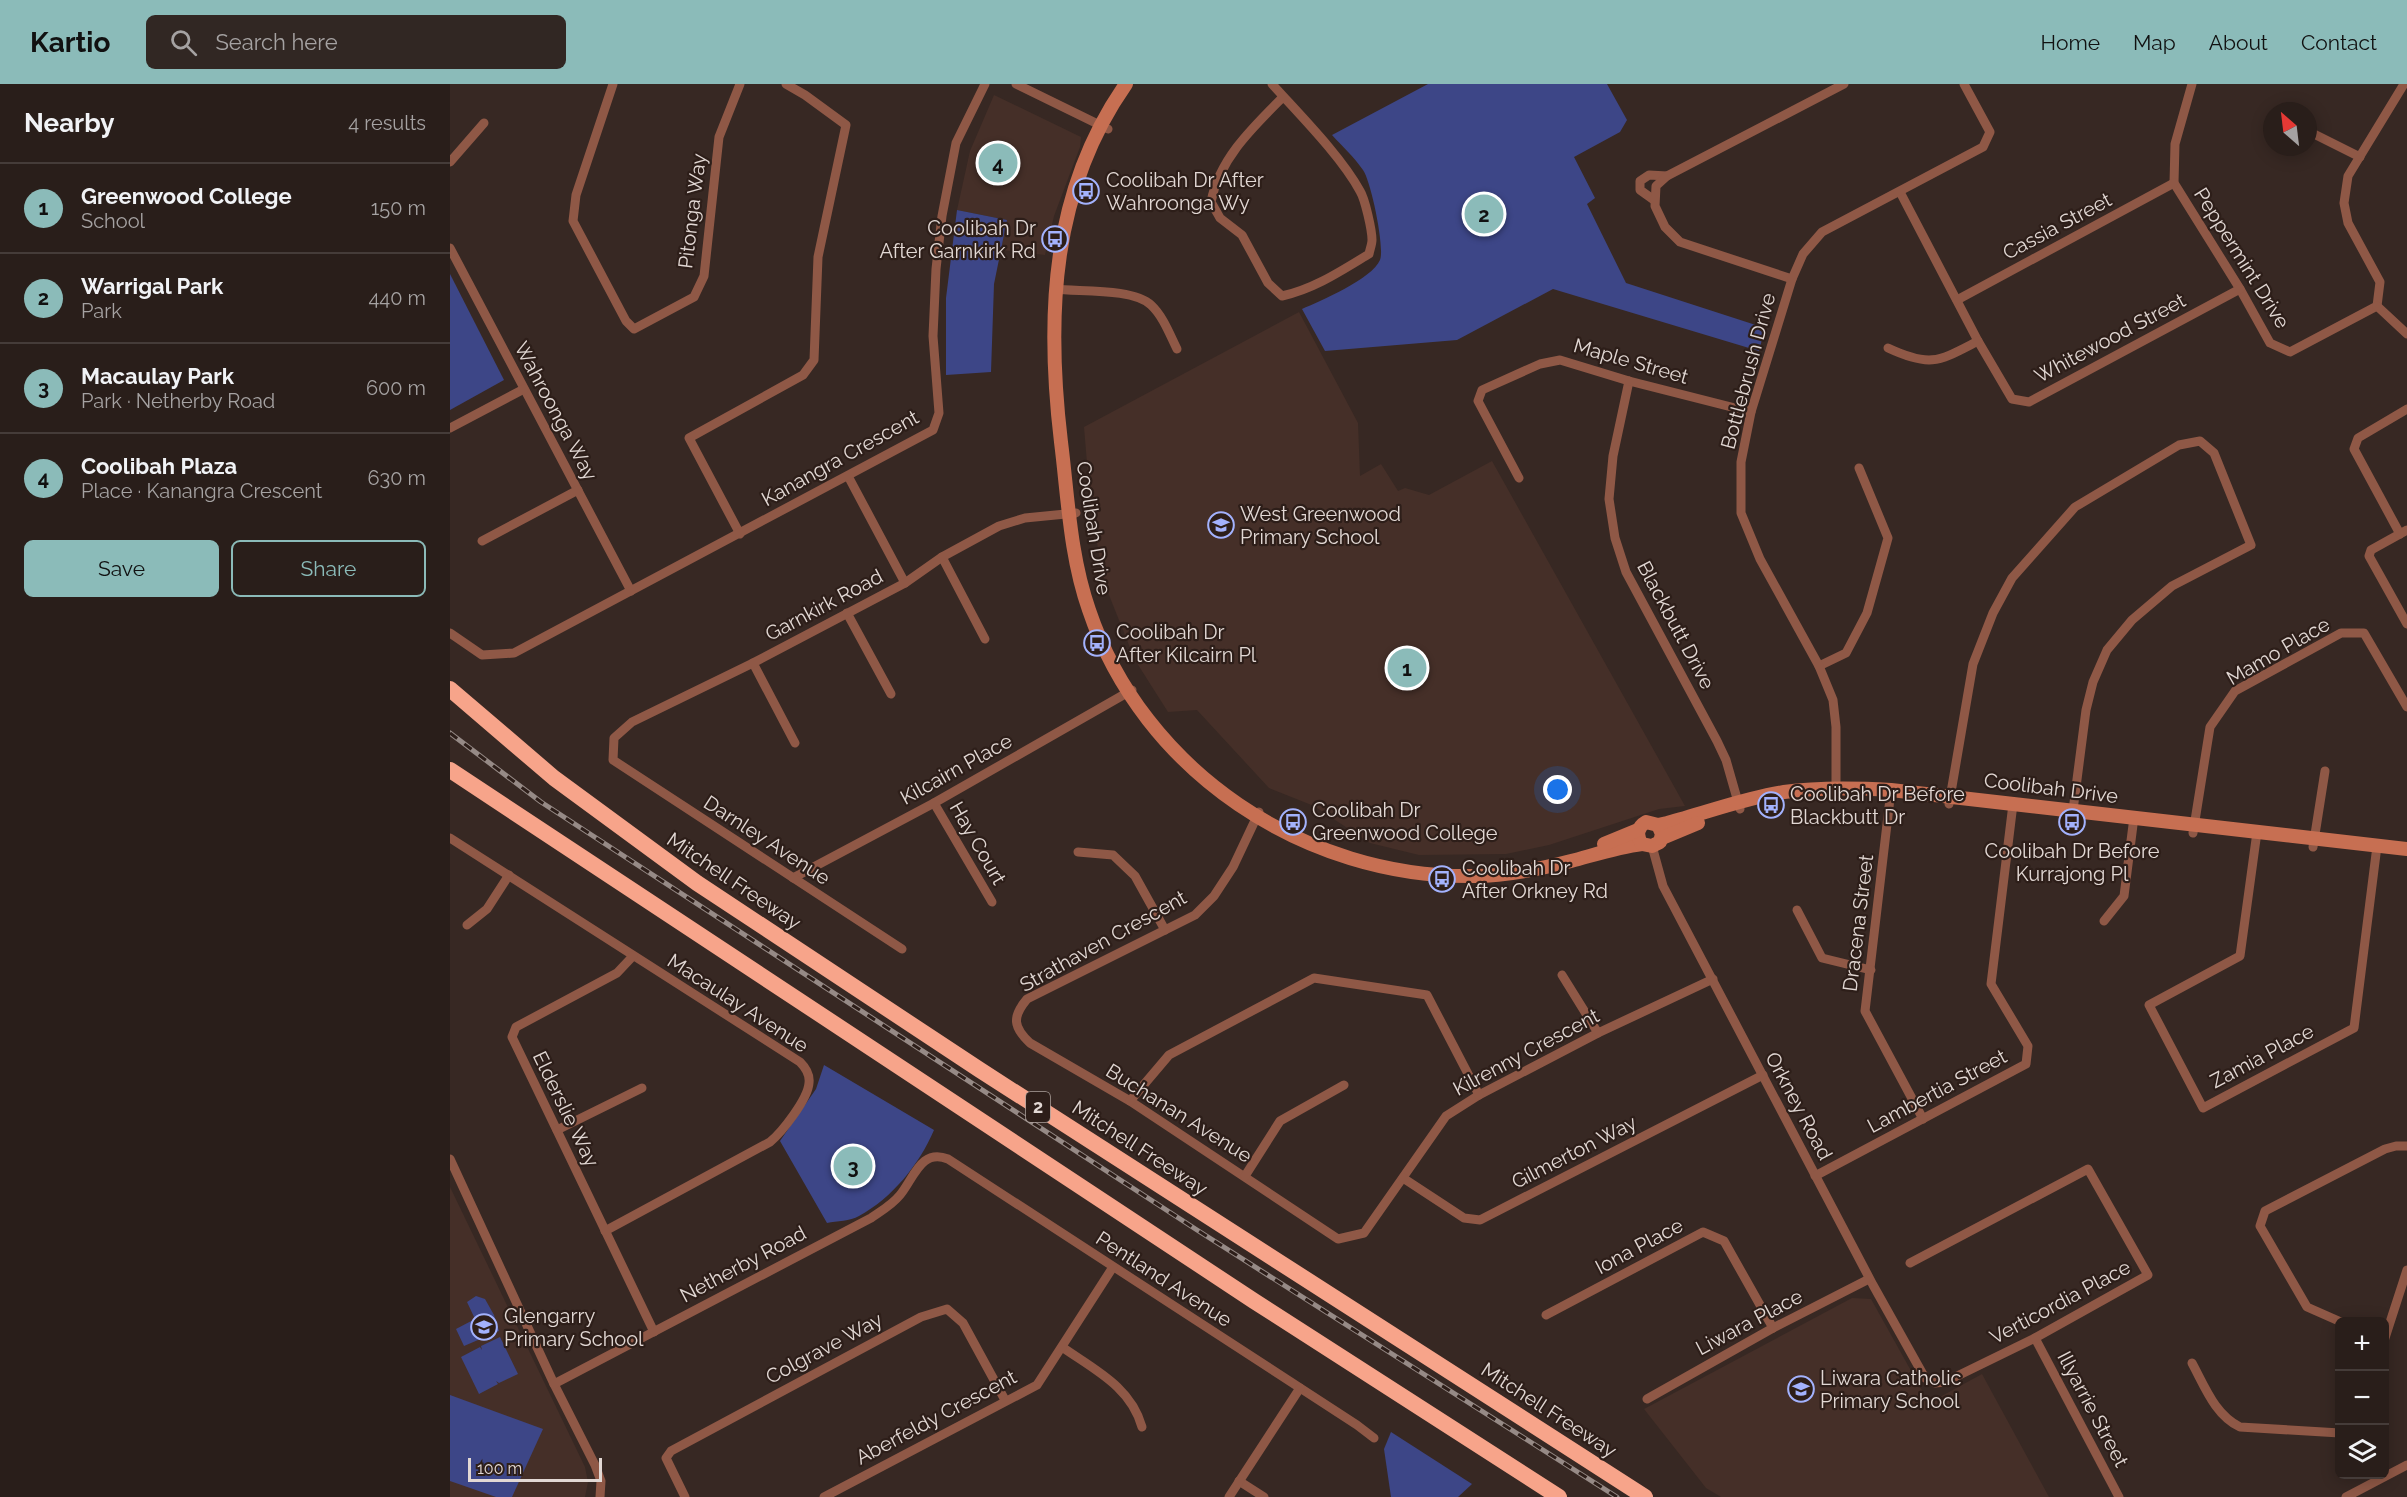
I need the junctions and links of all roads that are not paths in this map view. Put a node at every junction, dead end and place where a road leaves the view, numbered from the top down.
1 (613, 84) edge
2 (740, 84) edge
3 (786, 84) edge
4 (985, 84) edge
5 (1016, 84) edge
6 (1126, 84) edge
7 (1136, 84) edge
8 (1272, 84) edge
9 (1844, 84) edge
10 (1964, 84) edge
11 (2192, 84) edge
12 (2404, 84) edge
13 (1283, 97) junction
14 (484, 123) dead end
15 (1104, 128) junction
16 (2317, 136) edge
17 (2360, 157) junction
18 (450, 162) edge
19 (1667, 177) junction
20 (2174, 183) junction
21 (1900, 192) junction
22 (1654, 200) junction
23 (450, 248) edge
24 (1792, 279) junction
25 (2240, 289) junction
26 (1059, 290) junction
27 (1957, 300) junction
28 (2377, 306) junction
29 (2407, 334) edge
30 (1978, 340) junction
31 (1888, 348) dead end
32 (1177, 349) dead end
33 (1629, 381) junction
34 (524, 389) junction
35 (2407, 410) edge
36 (1751, 412) junction
37 (450, 428) edge
38 (1859, 468) dead end
39 (848, 476) junction
40 (1519, 478) dead end
41 (578, 490) junction
42 (1072, 513) junction
43 (2403, 532) edge
44 (740, 534) junction
45 (482, 541) dead end
46 (942, 557) junction
47 (905, 583) junction
48 (631, 591) junction
49 (847, 613) junction
50 (2407, 624) edge
51 (450, 633) edge
52 (985, 639) dead end
53 (753, 663) junction
54 (1819, 666) junction
55 (450, 689) edge
56 (1131, 691) junction
57 (891, 694) dead end
58 (2407, 707) edge
59 (795, 743) dead end
60 (613, 760) joint
61 (450, 770) edge
62 (2325, 771) dead end
63 (1836, 792) junction
64 (1890, 794) junction
65 (1950, 800) junction
66 (934, 802) junction
67 (1740, 805) junction
68 (2012, 807) junction
69 (1258, 814) junction
70 (2072, 814) junction
71 (2134, 821) junction
72 (2194, 829) junction
73 (1638, 830) junction
74 (2256, 836) junction
75 (450, 838) edge
76 (1654, 838) junction
77 (2313, 843) junction
78 (2407, 849) edge
79 (2376, 850) junction
80 (1078, 852) dead end
81 (2407, 857) edge
82 (509, 875) junction
83 (793, 878) junction
84 (992, 902) dead end
85 (1797, 910) dead end
86 (2104, 921) dead end
87 (467, 925) dead end
88 (1165, 930) junction
89 (902, 949) dead end
90 (633, 956) junction
91 (1871, 970) junction
92 (1562, 975) dead end
93 (1713, 979) junction
94 (1017, 1011) joint
95 (1598, 1033) junction
96 (1763, 1075) junction
97 (1344, 1084) dead end
98 (642, 1088) dead end
99 (1479, 1095) junction
100 (1130, 1101) junction
101 (1923, 1119) junction
102 (557, 1130) junction
103 (2407, 1146) edge
104 (932, 1156) joint
105 (450, 1159) edge
106 (1245, 1176) junction
107 (1815, 1176) junction
108 (1403, 1178) junction
109 (605, 1231) junction
110 (1338, 1239) joint
111 (1910, 1263) dead end
112 (1113, 1267) junction
113 (2407, 1270) edge
114 (1869, 1279) junction
115 (1546, 1315) dead end
116 (2335, 1319) edge
117 (2389, 1325) edge
118 (1773, 1328) junction
119 (654, 1332) junction
120 (2035, 1338) junction
121 (1062, 1347) junction
122 (2192, 1363) dead end
123 (1926, 1378) joint
124 (554, 1384) junction
125 (1300, 1388) junction
126 (1647, 1399) dead end
127 (1005, 1401) junction
128 (1142, 1427) dead end
129 (2335, 1433) edge
130 (1374, 1438) dead end
131 (2407, 1465) edge
132 (2389, 1473) edge
133 (2376, 1479) edge
134 (1239, 1481) junction
135 (843, 1493) edge
136 (600, 1497) edge
137 (685, 1497) edge
138 (824, 1497) edge
139 (1229, 1497) edge
140 (1264, 1497) edge
141 (1559, 1497) edge
142 (1645, 1497) edge
143 (2119, 1497) edge
144 (2346, 1497) edge

1 - 2 street, Pitonga Way
3 - 44 street
4 - 39 street, Kanangra Crescent
5 - 15 street
6 - 15 main road, Coolibah Drive
7 - 15 main road, Coolibah Drive
8 - 13 street
9 - 19 street
10 - 21 street, Bottlebrush Drive
11 - 20 street, Peppermint Drive
12 - 17 street
13 - 13 street
14 - 18 street
15 - 26 main road, Coolibah Drive
16 - 17 street
17 - 28 street
19 - 22 street
19 - 22 street
20 - 25 street, Peppermint Drive
20 - 27 street, Cassia Street
21 - 24 street, Bottlebrush Drive
21 - 27 street, Whitewood Street
22 - 24 street
23 - 34 street, Wahroonga Way
24 - 36 street, Bottlebrush Drive
25 - 28 street, Peppermint Drive
25 - 30 street, Whitewood Street
26 - 32 street
26 - 42 main road, Coolibah Drive
27 - 30 street, Whitewood Street
28 - 29 street
30 - 31 street
33 - 36 street, Maple Street
33 - 40 street, Maple Street
33 - 67 street, Blackbutt Drive
34 - 37 street
34 - 41 street, Wahroonga Way
35 - 43 street
36 - 54 street, Bottlebrush Drive
38 - 54 street
39 - 44 street, Kanangra Crescent
39 - 47 street
41 - 45 street
41 - 48 street, Wahroonga Way
42 - 46 street, Garnkirk Road
42 - 56 main road, Coolibah Drive
43 - 50 street
44 - 48 street, Kanangra Crescent
46 - 47 street, Garnkirk Road
46 - 52 street
47 - 49 street, Garnkirk Road
48 - 51 street, Kanangra Crescent
49 - 53 street, Garnkirk Road
49 - 57 street
53 - 59 street
53 - 60 street, Garnkirk Road
54 - 63 street, Bottlebrush Drive
55 - 142 highway, Mitchell Freeway / 2
56 - 66 street, Kilcairn Place
56 - 69 main road, Coolibah Drive
58 - 72 street, Mamo Place
60 - 83 street, Darnley Avenue
61 - 141 highway, 2
62 - 77 street
63 - 64 main road, Coolibah Drive
63 - 67 main road, Coolibah Drive
64 - 65 main road, Coolibah Drive
64 - 91 street, Dracena Street
65 - 68 main road, Coolibah Drive
65 - 70 street
66 - 83 street, Kilcairn Place
66 - 84 street, Hay Court
67 - 76 main road, Coolibah Drive
68 - 70 main road, Coolibah Drive
68 - 101 street, Lambertia Street
69 - 73 main road, Coolibah Drive
69 - 76 main road, Coolibah Drive
69 - 88 street, Strathaven Crescent
70 - 71 main road, Coolibah Drive
71 - 72 main road, Coolibah Drive
71 - 86 street
72 - 74 main road, Coolibah Drive
73 - 76 main road
73 - 76 main road, Coolibah Drive
74 - 77 main road, Coolibah Drive
74 - 79 street, Zamia Place
75 - 82 street, Macaulay Avenue
76 - 93 street, Orkney Road
77 - 79 main road, Coolibah Drive
78 - 79 main road, Coolibah Drive
79 - 81 main road, Coolibah Drive
80 - 88 street
82 - 87 street
82 - 90 street, Macaulay Avenue
83 - 89 street, Darnley Avenue
85 - 91 street
88 - 94 street, Strathaven Crescent
90 - 102 street, Elderslie Way
90 - 109 street, Macaulay Avenue
91 - 101 street, Dracena Street
92 - 95 street
93 - 95 street, Kilrenny Crescent
93 - 96 street, Orkney Road
94 - 100 street, Buchanan Avenue
95 - 99 street, Kilrenny Crescent
96 - 107 street, Orkney Road
96 - 108 street, Gilmerton Way
97 - 106 street
98 - 102 street
99 - 100 street
99 - 108 street, Kilrenny Crescent
100 - 106 street, Buchanan Avenue
101 - 107 street, Lambertia Street
102 - 109 street, Elderslie Way
103 - 116 street
104 - 112 street, Pentland Avenue
104 - 119 street, Netherby Road
105 - 124 street
106 - 110 street, Buchanan Avenue
107 - 114 street, Orkney Road
108 - 110 street, Kilrenny Crescent
109 - 119 street, Elderslie Way
111 - 120 street, Verticordia Place
112 - 121 street, Aberfeldy Crescent
112 - 125 street, Pentland Avenue
113 - 117 street
114 - 118 street, Liwara Place
114 - 123 street, Orkney Road
115 - 118 street, Iona Place
118 - 126 street, Liwara Place
119 - 124 street, Netherby Road
120 - 123 street, Verticordia Place
120 - 143 street, Illyarrie Street
121 - 127 street, Aberfeldy Crescent
121 - 128 street
122 - 129 street
124 - 136 street
125 - 130 street, Pentland Avenue
125 - 134 street
127 - 135 street, Aberfeldy Crescent
127 - 137 street, Colgrave Way
131 - 132 street
133 - 144 street
134 - 139 street
134 - 140 street
135 - 138 street, Aberfeldy Crescent

